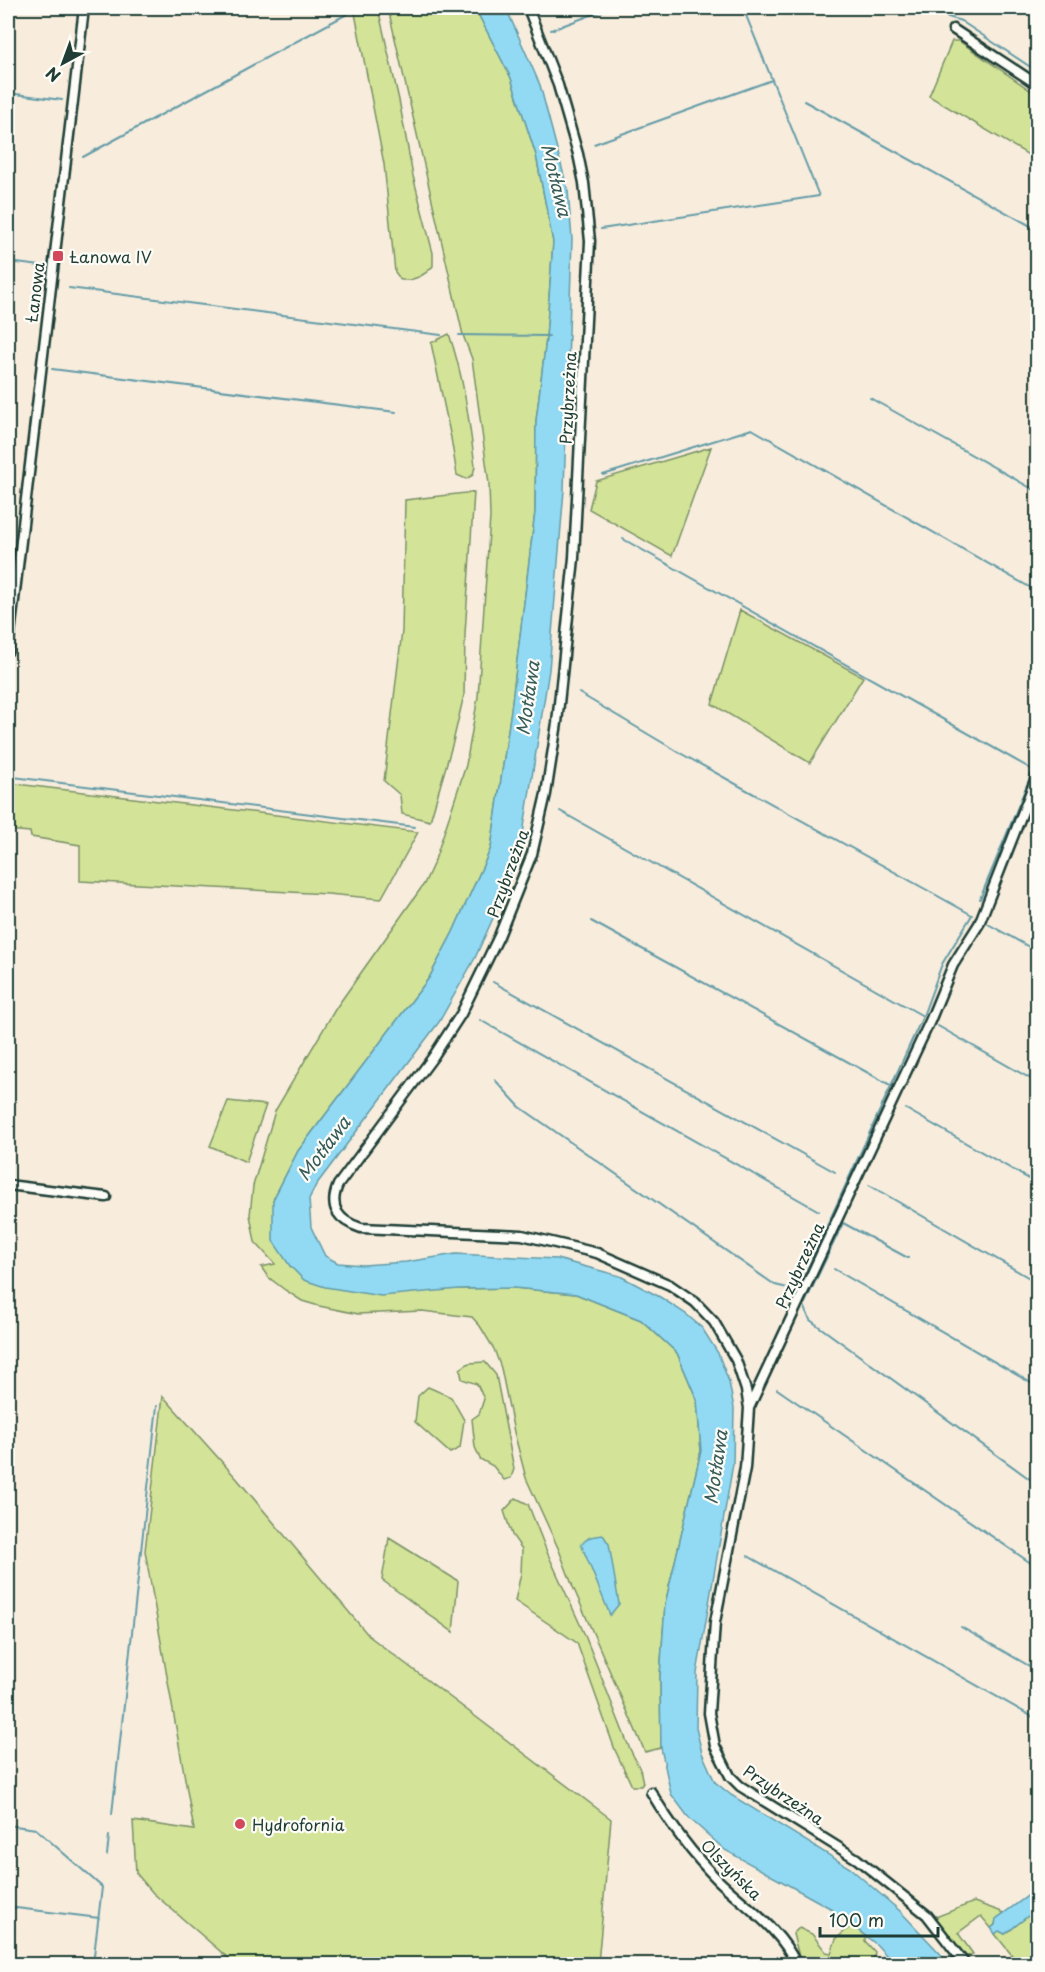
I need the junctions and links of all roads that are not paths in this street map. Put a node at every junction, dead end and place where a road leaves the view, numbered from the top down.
1 (84, 8) edge
2 (528, 8) edge
3 (953, 29) dead end
4 (1038, 85) edge
5 (8, 651) edge
6 (1038, 774) edge
7 (8, 1185) edge
8 (106, 1197) dead end
9 (748, 1408) junction
10 (651, 1792) dead end
11 (796, 1965) edge
12 (965, 1965) edge

1 - 5 street, Łanowa
2 - 9 street, Przybrzeżna
3 - 4 street
6 - 9 street, Przybrzeżna
7 - 8 street
9 - 12 street, Przybrzeżna
10 - 11 street, Olszyńska

